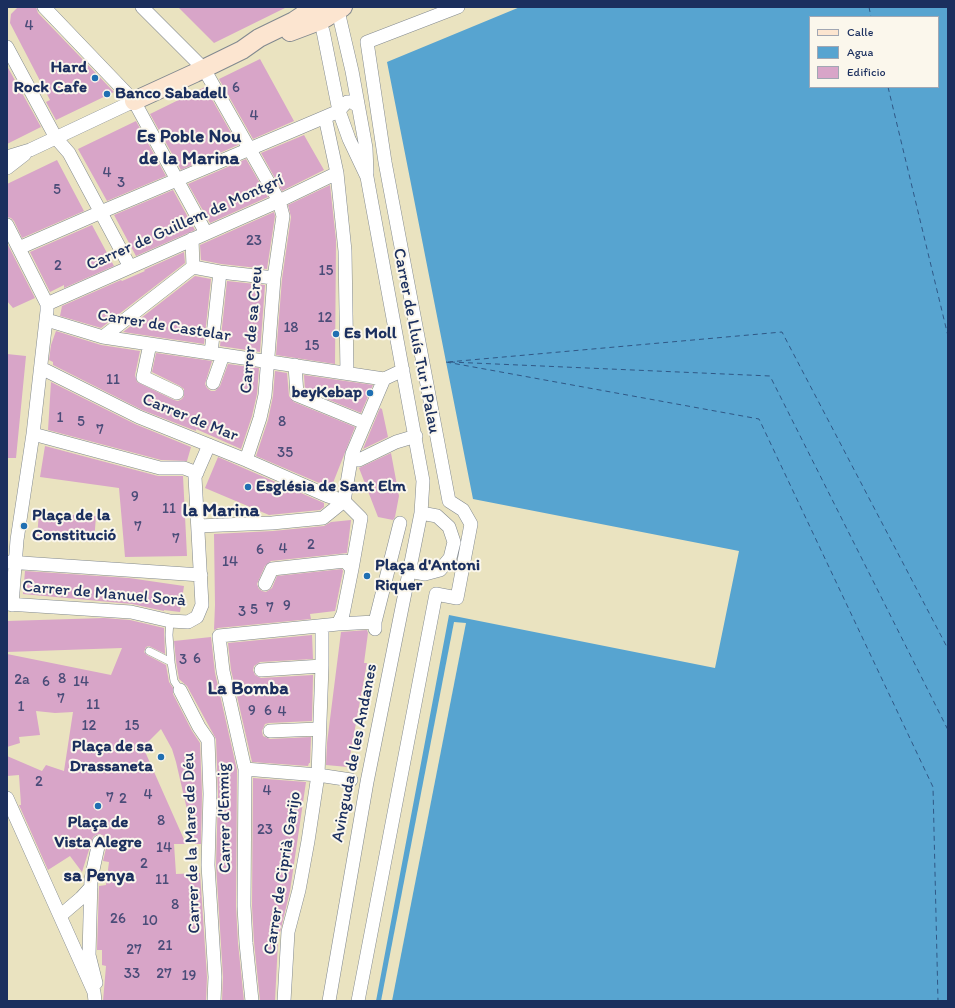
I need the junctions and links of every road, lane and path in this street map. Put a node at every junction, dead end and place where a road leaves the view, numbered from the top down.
1 (44, 7) edge
2 (142, 7) edge
3 (458, 7) edge
4 (327, 13) edge
5 (7, 47) edge
6 (204, 69) junction
7 (352, 70) junction
8 (332, 76) junction
9 (134, 102) junction
10 (358, 106) junction
11 (339, 111) junction
12 (325, 117) junction
13 (56, 138) junction
14 (250, 148) junction
15 (30, 150) junction
16 (7, 157) edge
17 (7, 168) edge
18 (337, 172) junction
19 (367, 177) junction
20 (177, 180) junction
21 (280, 201) junction
22 (101, 212) junction
23 (7, 225) edge
24 (206, 233) junction
25 (192, 239) junction
26 (19, 248) junction
27 (130, 267) junction
28 (193, 267) junction
29 (220, 272) junction
30 (274, 278) junction
31 (47, 304) junction
32 (47, 320) junction
33 (103, 337) junction
34 (150, 344) junction
35 (217, 354) junction
36 (267, 361) junction
37 (295, 365) junction
38 (41, 368) junction
39 (403, 370) junction
40 (347, 373) junction
41 (384, 379) junction
42 (214, 383) dead end
43 (177, 393) dead end
44 (365, 423) junction
45 (33, 434) junction
46 (416, 436) junction
47 (209, 445) junction
48 (355, 457) junction
49 (246, 460) junction
50 (197, 473) junction
51 (344, 501) junction
52 (421, 513) junction
53 (400, 522) dead end
54 (198, 526) junction
55 (11, 562) edge
56 (348, 565) junction
57 (409, 571) junction
58 (201, 575) junction
59 (265, 584) dead end
60 (9, 605) edge
61 (170, 621) junction
62 (338, 624) junction
63 (322, 626) junction
64 (149, 651) dead end
65 (171, 662) junction
66 (322, 666) junction
67 (261, 670) dead end
68 (180, 690) joint
69 (319, 729) junction
70 (270, 731) dead end
71 (245, 769) junction
72 (318, 775) junction
73 (351, 780) dead end
74 (7, 798) edge
75 (99, 842) dead end
76 (91, 887) junction
77 (60, 916) junction
78 (94, 997) edge
79 (214, 1001) edge
80 (252, 1001) edge
81 (284, 1001) edge
82 (329, 1001) edge
83 (358, 1001) edge

1 - 9 street
2 - 6 street
3 - 83 street
4 - 6 street
4 - 7 street, Carrer de Lluís Tur i Palau
4 - 8 street, Carrer de Lluís Tur i Palau
5 - 13 street
6 - 9 street
6 - 14 street
7 - 8 street
7 - 10 street, Carrer de Lluís Tur i Palau
8 - 11 street, Carrer de Lluís Tur i Palau
9 - 13 street
9 - 20 street
10 - 11 street
10 - 19 street, Carrer de Lluís Tur i Palau
11 - 12 street
11 - 19 street, Carrer de Lluís Tur i Palau
12 - 14 street
12 - 18 street
13 - 15 street
13 - 22 street
14 - 20 street
14 - 21 street
15 - 16 street
15 - 17 street
18 - 21 street, Carrer de Guillem de Montgrí
18 - 40 street
19 - 39 street, Carrer de Lluís Tur i Palau
20 - 22 street
20 - 24 street
21 - 24 street, Carrer de Guillem de Montgrí
21 - 30 street, Carrer de sa Creu
22 - 26 street
22 - 27 street
23 - 26 street
24 - 25 street, Carrer de Guillem de Montgrí
25 - 27 street, Carrer de Guillem de Montgrí
25 - 28 street
26 - 31 street
27 - 31 street, Carrer de Guillem de Montgrí
28 - 29 street
28 - 33 street
29 - 30 street
29 - 35 street
30 - 36 street, Carrer de sa Creu
31 - 32 street
32 - 33 street, Carrer de Castelar
32 - 38 street
33 - 34 street, Carrer de Castelar
34 - 35 street, Carrer de Castelar
34 - 43 street
35 - 36 street, Carrer de Castelar
35 - 42 street
36 - 37 street, Carrer de Castelar
36 - 49 street, Carrer de sa Creu
37 - 40 street, Carrer de Castelar
37 - 44 street
38 - 45 street
38 - 47 street, Carrer de Mar
39 - 41 street
39 - 46 street, Carrer de Lluís Tur i Palau
40 - 41 street
41 - 44 street
44 - 48 street
45 - 50 street
45 - 55 street
46 - 48 street
46 - 52 street, Carrer de Lluís Tur i Palau
47 - 49 street, Carrer de Mar
47 - 50 street
48 - 51 street
49 - 51 street, Carrer de Mar
50 - 54 street
51 - 54 street
51 - 56 street
52 - 57 street, Avinguda de les Andanes
52 - 57 street
53 - 62 street
54 - 58 street
55 - 58 street
55 - 60 street
56 - 59 street
56 - 62 street
57 - 82 street, Avinguda de les Andanes
58 - 61 street, Carrer de Manuel Sorà
60 - 61 street, Carrer de Manuel Sorà
61 - 65 lane, Carrer de la Mare de Déu
62 - 63 street
63 - 66 street, Carrer de Ciprià Garijo
63 - 71 street, Carrer d'Enmig
64 - 65 lane
65 - 68 lane, Carrer de la Mare de Déu
66 - 67 street
66 - 69 street, Carrer de Ciprià Garijo
68 - 79 street, Carrer de la Mare de Déu
69 - 70 street
69 - 72 street, Carrer de Ciprià Garijo
71 - 72 street
71 - 80 street, Carrer d'Enmig
72 - 73 street
72 - 81 street, Carrer de Ciprià Garijo
74 - 77 street
75 - 76 street
76 - 77 street
76 - 78 street
77 - 78 street

